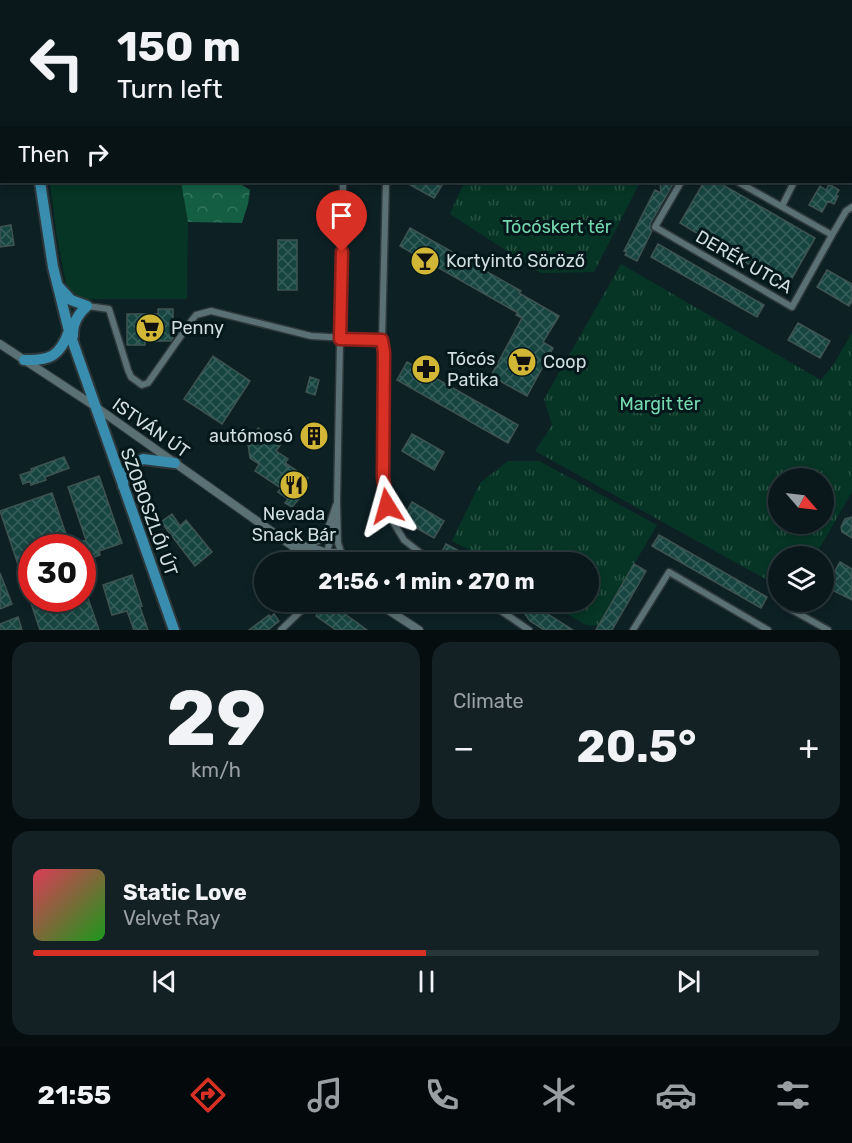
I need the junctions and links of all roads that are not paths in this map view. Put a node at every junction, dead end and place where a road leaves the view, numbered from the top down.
1 (40, 183) edge
2 (343, 183) edge
3 (386, 183) edge
4 (680, 183) edge
5 (740, 183) edge
6 (795, 183) edge
7 (782, 206) junction
8 (852, 207) edge
9 (832, 235) junction
10 (56, 282) junction
11 (87, 306) junction
12 (69, 331) junction
13 (340, 339) junction
14 (382, 340) junction
15 (0, 344) edge
16 (74, 345) junction
17 (24, 360) junction
18 (93, 405) junction
19 (175, 463) junction
20 (124, 489) junction
21 (338, 502) junction
22 (284, 539) junction
23 (303, 552) edge
24 (327, 552) joint
25 (341, 552) edge
26 (419, 552) edge
27 (300, 612) edge
28 (391, 612) edge
29 (503, 612) edge
30 (796, 612) edge
31 (174, 630) edge
32 (281, 630) edge
33 (419, 630) edge
34 (529, 630) edge
35 (633, 630) edge
36 (768, 630) edge
37 (828, 630) edge

1 - 10 main road, SZOBOSZLÓI ÚT
2 - 13 street
3 - 14 street
4 - 9 street, DERÉK UTCA
5 - 7 street
6 - 7 street
7 - 9 street
8 - 9 street, DERÉK UTCA
10 - 11 main road
10 - 12 main road, SZOBOSZLÓI ÚT
11 - 13 street
11 - 16 main road
12 - 16 main road, SZOBOSZLÓI ÚT
12 - 17 main road
13 - 14 street
13 - 21 street
14 - 26 street
15 - 17 street, ISTVÁN ÚT
16 - 18 main road, SZOBOSZLÓI ÚT
17 - 18 street, ISTVÁN ÚT
18 - 19 street, ISTVÁN ÚT
18 - 20 main road, SZOBOSZLÓI ÚT
19 - 20 main road
19 - 22 street, ISTVÁN ÚT
20 - 31 main road, SZOBOSZLÓI ÚT
21 - 22 street
21 - 24 street
21 - 25 street
22 - 23 street, ISTVÁN ÚT
22 - 24 street, ISTVÁN ÚT
27 - 32 street
28 - 33 street
29 - 34 street
30 - 37 street
35 - 36 street

